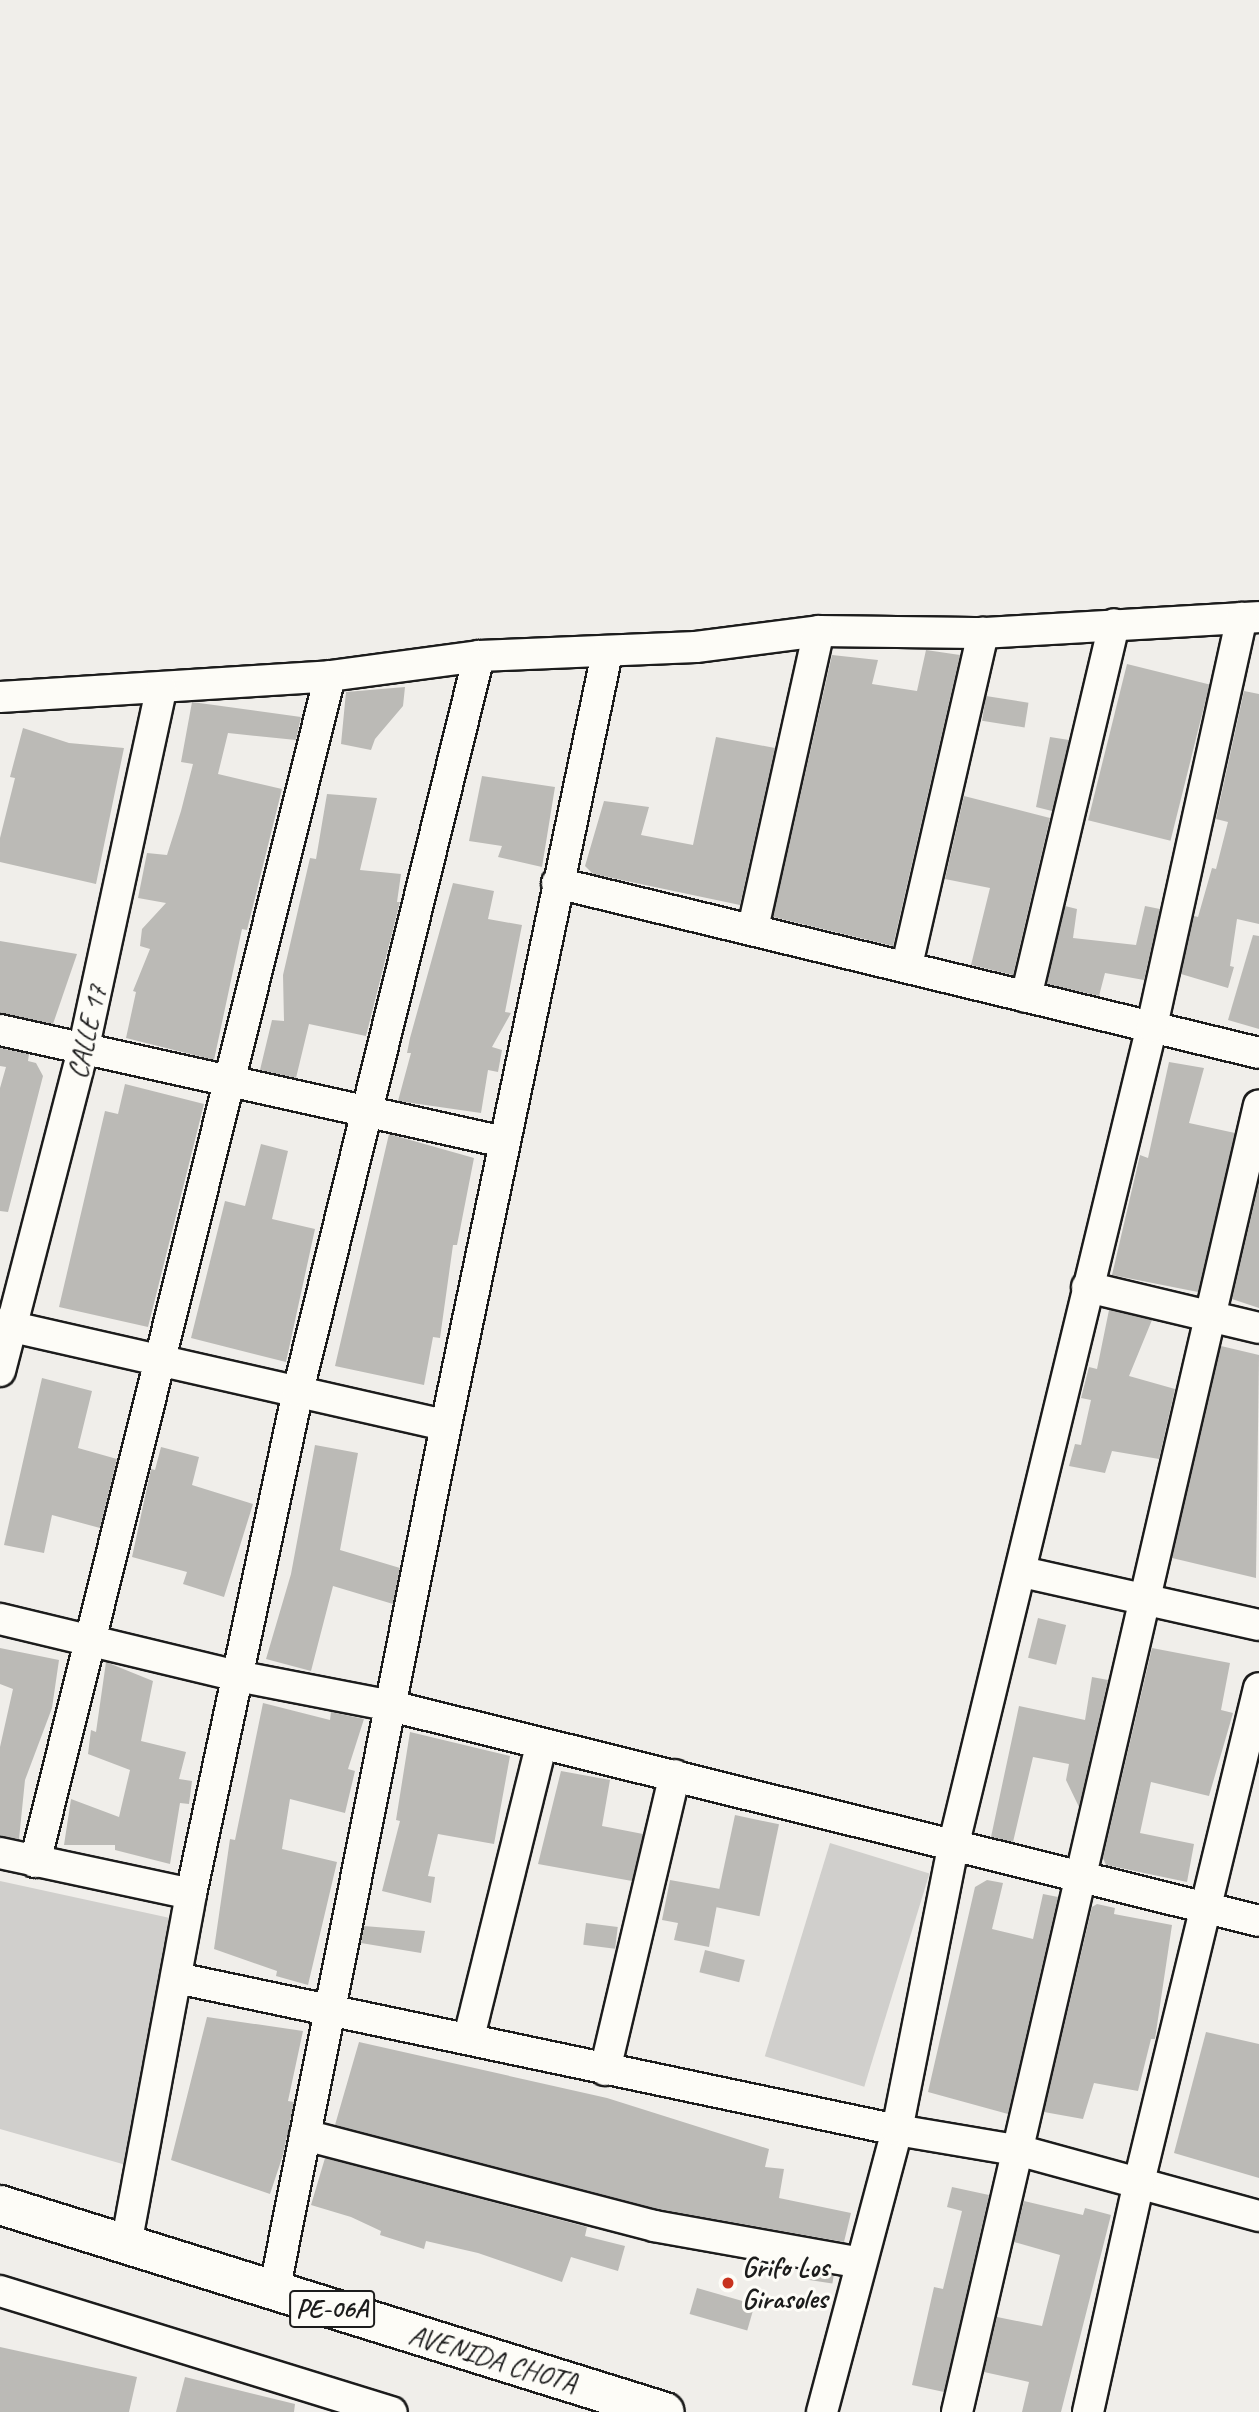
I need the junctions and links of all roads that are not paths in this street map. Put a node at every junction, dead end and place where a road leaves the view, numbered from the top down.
1 (1251, 618) edge
2 (1114, 624) junction
3 (819, 631) junction
4 (984, 633) junction
5 (607, 653) junction
6 (479, 656) junction
7 (330, 676) junction
8 (161, 690) junction
9 (0, 697) edge
10 (557, 883) junction
11 (752, 928) junction
12 (907, 965) junction
13 (1026, 997) junction
14 (1152, 1026) junction
15 (0, 1030) edge
16 (83, 1051) junction
17 (1259, 1053) edge
18 (228, 1083) junction
19 (1259, 1105) edge
20 (365, 1114) junction
21 (504, 1142) junction
22 (1087, 1287) junction
23 (1208, 1316) junction
24 (6, 1325) edge
25 (1259, 1328) edge
26 (162, 1359) junction
27 (0, 1371) edge
28 (298, 1391) junction
29 (446, 1426) junction
30 (1022, 1572) junction
31 (1144, 1600) junction
32 (0, 1619) edge
33 (1259, 1625) edge
34 (89, 1641) junction
35 (237, 1676) junction
36 (1259, 1688) edge
37 (391, 1706) junction
38 (541, 1746) junction
39 (675, 1775) junction
40 (954, 1843) junction
41 (0, 1853) edge
42 (35, 1862) junction
43 (1079, 1874) junction
44 (191, 1894) junction
45 (1206, 1909) junction
46 (1259, 1921) edge
47 (177, 1978) junction
48 (329, 2010) junction
49 (469, 2037) junction
50 (605, 2070) junction
51 (897, 2130) junction
52 (305, 2135) junction
53 (1021, 2151) junction
54 (1139, 2182) junction
55 (0, 2205) edge
56 (1259, 2216) edge
57 (126, 2245) junction
58 (861, 2263) junction
59 (0, 2291) edge
60 (274, 2292) junction
61 (376, 2410) edge
62 (665, 2412) edge
63 (822, 2412) edge
64 (957, 2412) edge
65 (1088, 2412) edge

1 - 2 street
1 - 14 street
2 - 4 street
2 - 13 street
3 - 4 street
3 - 5 street
3 - 11 street
4 - 12 street
5 - 6 street
5 - 10 street
6 - 7 street
6 - 20 street
7 - 8 street
7 - 18 street
8 - 9 street
8 - 16 street, CALLE 17
10 - 11 street
10 - 21 street
11 - 12 street
12 - 13 street
13 - 14 street
14 - 17 street
14 - 22 street
15 - 16 street
16 - 18 street
16 - 24 street, CALLE 17
18 - 20 street
18 - 26 street
19 - 23 street
20 - 21 street
20 - 28 street
21 - 29 street
22 - 23 street
22 - 30 street
23 - 25 street
23 - 31 street
24 - 26 street
24 - 27 street, CALLE 17
26 - 28 street
26 - 34 street
28 - 29 street
28 - 35 street
29 - 37 street
30 - 31 street
30 - 40 street
31 - 33 street
31 - 43 street
32 - 34 street
34 - 35 street
34 - 42 street
35 - 37 street
35 - 44 street
36 - 45 street
37 - 38 street
37 - 48 street
38 - 39 street
38 - 49 street
39 - 40 street
39 - 50 street
40 - 43 street
40 - 51 street
41 - 42 street
42 - 44 street
43 - 45 street
43 - 53 street
44 - 47 street
45 - 46 street
45 - 54 street
47 - 48 street
47 - 57 street
48 - 49 street
48 - 52 street
49 - 50 street
50 - 51 street
51 - 53 street
51 - 58 street
52 - 58 street
52 - 60 street
53 - 54 street
53 - 64 street
54 - 56 street
54 - 65 street
55 - 57 highway, AVENIDA CHOTA / PE-06A
57 - 60 highway, AVENIDA CHOTA / PE-06A
58 - 63 street
59 - 61 street
60 - 62 highway, AVENIDA CHOTA / PE-06A

